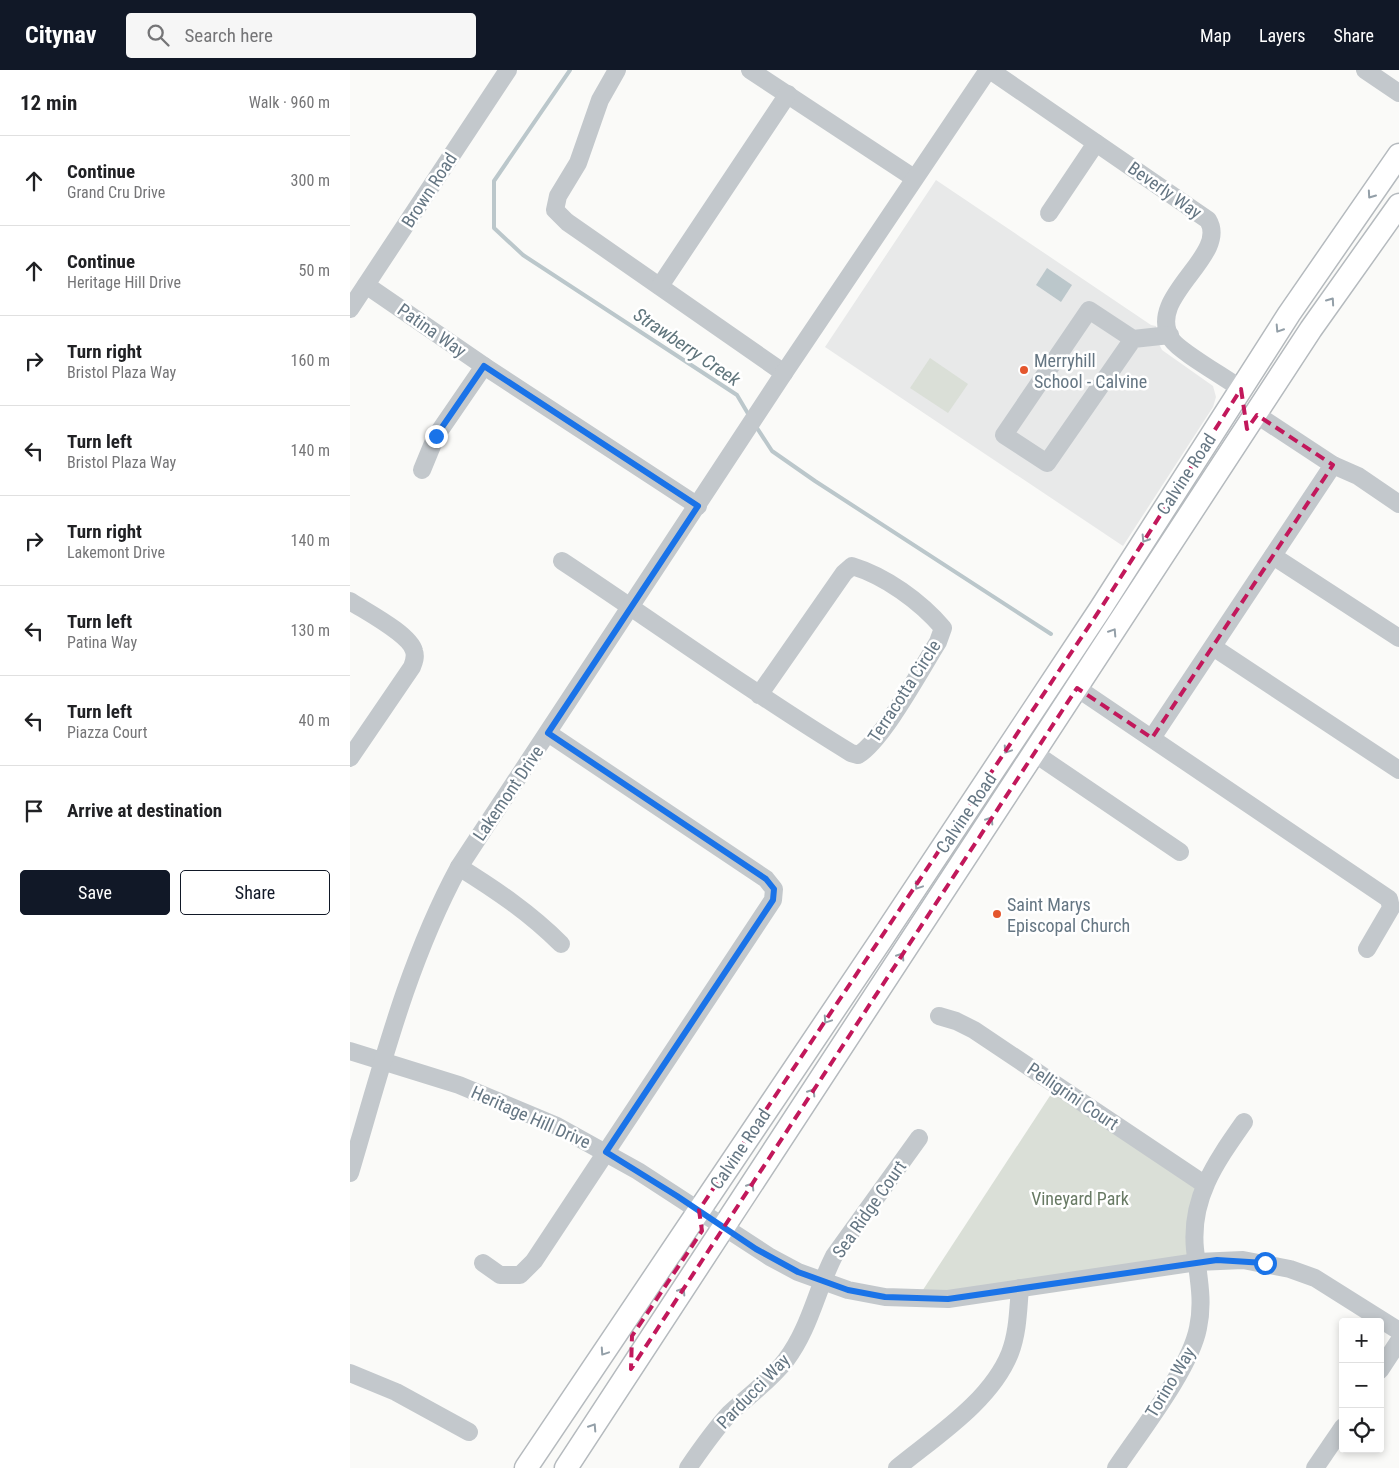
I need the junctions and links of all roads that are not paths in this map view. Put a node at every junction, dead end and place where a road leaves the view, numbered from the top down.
1 (508, 70) edge
2 (617, 70) edge
3 (750, 70) edge
4 (989, 70) edge
5 (1365, 70) edge
6 (1399, 93) edge
7 (788, 94) junction
8 (1096, 143) junction
9 (1399, 155) edge
10 (914, 178) junction
11 (1399, 205) edge
12 (1049, 213) dead end
13 (366, 285) junction
14 (660, 286) junction
15 (350, 309) edge
16 (1170, 335) junction
17 (1133, 339) junction
18 (484, 366) junction
19 (784, 372) junction
20 (1241, 390) junction
21 (1257, 415) junction
22 (1333, 465) junction
23 (422, 470) dead end
24 (1399, 504) edge
25 (698, 506) junction
26 (1166, 551) junction
27 (1273, 556) junction
28 (562, 561) dead end
29 (350, 601) edge
30 (630, 609) junction
31 (1087, 629) junction
32 (1399, 638) edge
33 (1213, 647) junction
34 (1077, 688) junction
35 (759, 695) junction
36 (548, 733) junction
37 (1152, 738) junction
38 (1035, 751) junction
39 (350, 758) edge
40 (1399, 770) edge
41 (1180, 852) dead end
42 (459, 867) junction
43 (562, 944) dead end
44 (1368, 949) dead end
45 (939, 1016) dead end
46 (350, 1051) edge
47 (800, 1060) junction
48 (383, 1061) junction
49 (1244, 1122) dead end
50 (919, 1138) dead end
51 (606, 1152) junction
52 (350, 1173) edge
53 (1204, 1184) junction
54 (699, 1210) junction
55 (724, 1227) junction
56 (1197, 1262) junction
57 (483, 1263) dead end
58 (822, 1282) junction
59 (1020, 1288) junction
60 (1399, 1331) edge
61 (1399, 1341) edge
62 (1384, 1364) edge
63 (631, 1369) junction
64 (350, 1373) edge
65 (469, 1432) dead end
66 (1339, 1433) edge
67 (526, 1468) edge
68 (566, 1468) edge
69 (688, 1468) edge
70 (897, 1468) edge
71 (1116, 1468) edge
72 (1315, 1468) edge

1 - 13 street, Brown Road
2 - 14 street
3 - 7 street
4 - 8 street, Beverly Way
4 - 10 street, Lakemont Drive
5 - 6 street
7 - 10 street
7 - 14 street
8 - 12 street
8 - 16 street, Beverly Way
9 -> 20 main road, Calvine Road
10 - 19 street, Lakemont Drive
21 -> 11 main road, Calvine Road
13 - 15 street, Brown Road
13 - 18 street, Patina Way
14 - 19 street
16 - 17 street
16 - 20 street
17 - 17 street
18 - 23 street
18 - 25 street, Patina Way
19 - 25 street, Lakemont Drive
20 - 26 main road
20 -> 31 main road, Calvine Road
21 - 22 street
21 - 26 main road, Calvine Road
22 - 24 street
22 - 27 street
25 - 30 street, Lakemont Drive
34 -> 26 main road, Calvine Road
27 - 32 street
27 - 33 street
28 - 30 street, Terracotta Circle
29 - 39 street
30 - 35 street, Terracotta Circle
30 - 36 street, Lakemont Drive
31 - 38 main road
31 -> 47 main road, Calvine Road
33 - 37 street
33 - 40 street
34 - 37 street
34 - 38 main road, Calvine Road
35 - 35 street, Terracotta Circle
36 - 42 street, Lakemont Drive
36 - 51 street
37 - 44 street
38 - 41 street
55 -> 38 main road, Calvine Road
42 - 43 street
42 - 48 street, Lakemont Drive
45 - 53 street, Pelligrini Court
46 - 48 street, Heritage Hill Drive
47 - 54 main road, Calvine Road
47 - 55 main road
48 - 51 street, Heritage Hill Drive
48 - 52 street, Lakemont Drive
49 - 53 street, Torino Way
50 - 58 street, Sea Ridge Court
51 - 54 street, Heritage Hill Drive
51 - 57 street
53 - 56 street, Torino Way
54 - 55 street, Heritage Hill Drive
54 - 63 main road
54 -> 67 main road, Calvine Road
55 - 58 street, Heritage Hill Drive
63 -> 55 main road, Calvine Road
56 - 59 street, Heritage Hill Drive
56 - 60 street, Heritage Hill Drive
56 - 71 street, Torino Way
58 - 59 street, Heritage Hill Drive
58 - 69 street, Parducci Way
59 - 70 street
61 - 62 street
68 -> 63 main road, Calvine Road
64 - 65 street
66 - 72 street

